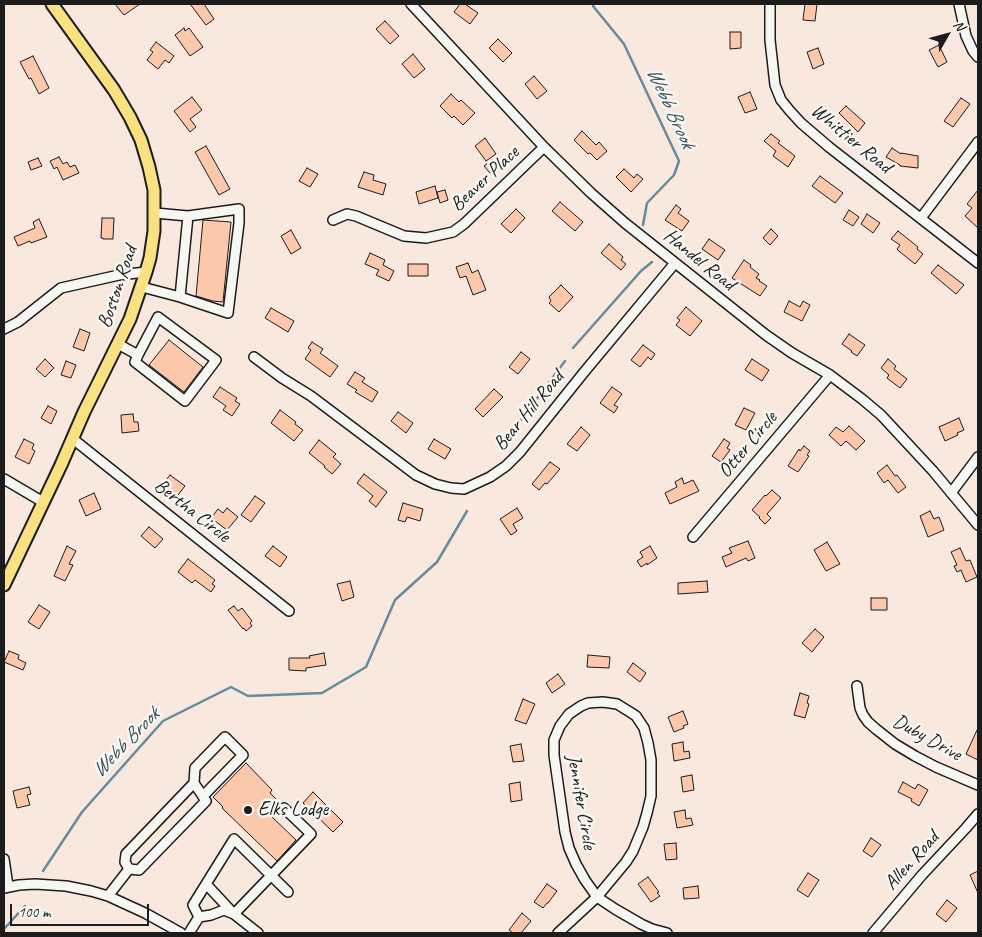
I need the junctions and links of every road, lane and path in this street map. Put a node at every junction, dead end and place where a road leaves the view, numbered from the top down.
1 (52, 4) edge
2 (411, 4) edge
3 (770, 4) edge
4 (959, 4) edge
5 (978, 57) edge
6 (978, 142) edge
7 (544, 147) junction
8 (155, 213) junction
9 (188, 216) junction
10 (921, 218) junction
11 (333, 220) dead end
12 (674, 263) junction
13 (978, 263) edge
14 (146, 272) junction
15 (142, 287) junction
16 (180, 297) junction
17 (4, 328) edge
18 (118, 344) junction
19 (138, 356) junction
20 (254, 357) dead end
21 (830, 375) junction
22 (72, 439) junction
23 (978, 457) edge
24 (4, 479) edge
25 (951, 493) junction
26 (43, 502) junction
27 (978, 525) edge
28 (693, 536) dead end
29 (4, 585) edge
30 (289, 611) dead end
31 (857, 686) dead end
32 (194, 783) junction
33 (978, 785) edge
34 (203, 796) junction
35 (284, 808) dead end
36 (978, 814) edge
37 (4, 859) edge
38 (129, 869) junction
39 (271, 875) junction
40 (206, 884) junction
41 (6, 887) edge
42 (288, 892) dead end
43 (108, 896) junction
44 (597, 897) junction
45 (234, 914) junction
46 (198, 917) junction
47 (181, 933) edge
48 (189, 933) edge
49 (258, 933) edge
50 (558, 933) edge
51 (667, 933) edge
52 (873, 933) edge

1 - 8 main road, Boston Road
2 - 7 street, Handel Road
3 - 10 street, Whittier Road
4 - 5 street
6 - 10 street
7 - 11 street, Beaver Place
7 - 12 street, Handel Road
8 - 9 street
8 - 14 main road, Boston Road
9 - 16 street
9 - 16 street
10 - 13 street, Whittier Road
12 - 20 street, Bear Hill Road
12 - 21 street, Handel Road
14 - 15 main road, Boston Road
14 - 17 street
15 - 16 street
15 - 18 main road, Boston Road
18 - 19 street
18 - 22 main road, Boston Road
19 - 19 street
21 - 25 street, Handel Road
21 - 28 street, Otter Circle
22 - 26 main road, Boston Road
22 - 30 street, Bertha Circle
23 - 25 street
24 - 26 street
25 - 27 street, Handel Road
26 - 29 main road, Boston Road
31 - 33 street, Duby Drive
32 - 34 street
32 - 34 street
32 - 38 street
34 - 38 street
35 - 39 street
36 - 52 street, Allen Road
37 - 41 street
38 - 43 street
39 - 40 street
39 - 42 street
39 - 45 street
40 - 45 street
40 - 46 street
41 - 43 street
43 - 47 street
44 - 44 street, Jennifer Circle
44 - 50 street, Jennifer Circle
44 - 51 street
45 - 46 street
45 - 49 street
46 - 48 street

